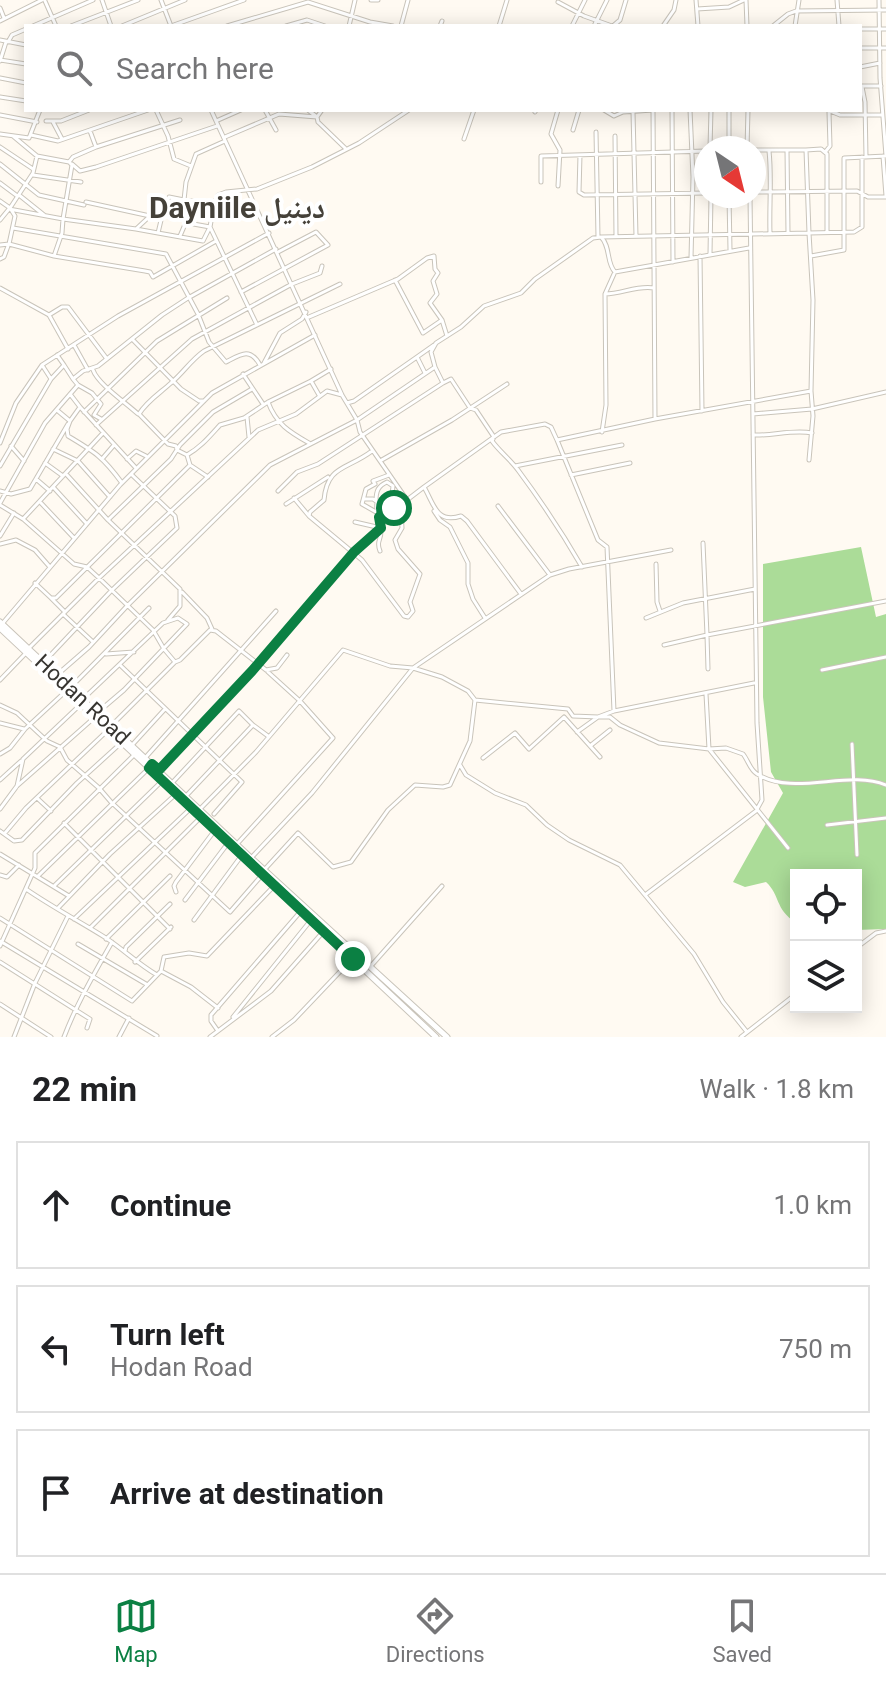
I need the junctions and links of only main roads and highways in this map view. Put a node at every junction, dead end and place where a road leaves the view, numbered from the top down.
1 (1, 625) edge
2 (27, 650) junction
3 (69, 689) junction
4 (110, 728) junction
5 (150, 766) junction
6 (263, 872) junction
7 (436, 1037) edge
8 (447, 1037) edge

1 - 2 main road, Hodan Road
2 - 3 main road, Hodan Road
2 - 3 main road, Hodan Road
3 - 4 main road, Hodan Road
4 - 5 main road, Hodan Road
4 - 5 main road, Hodan Road
5 - 6 main road, Hodan Road
5 - 6 main road, Hodan Road
6 - 7 main road, Hodan Road
6 - 8 main road, Hodan Road

